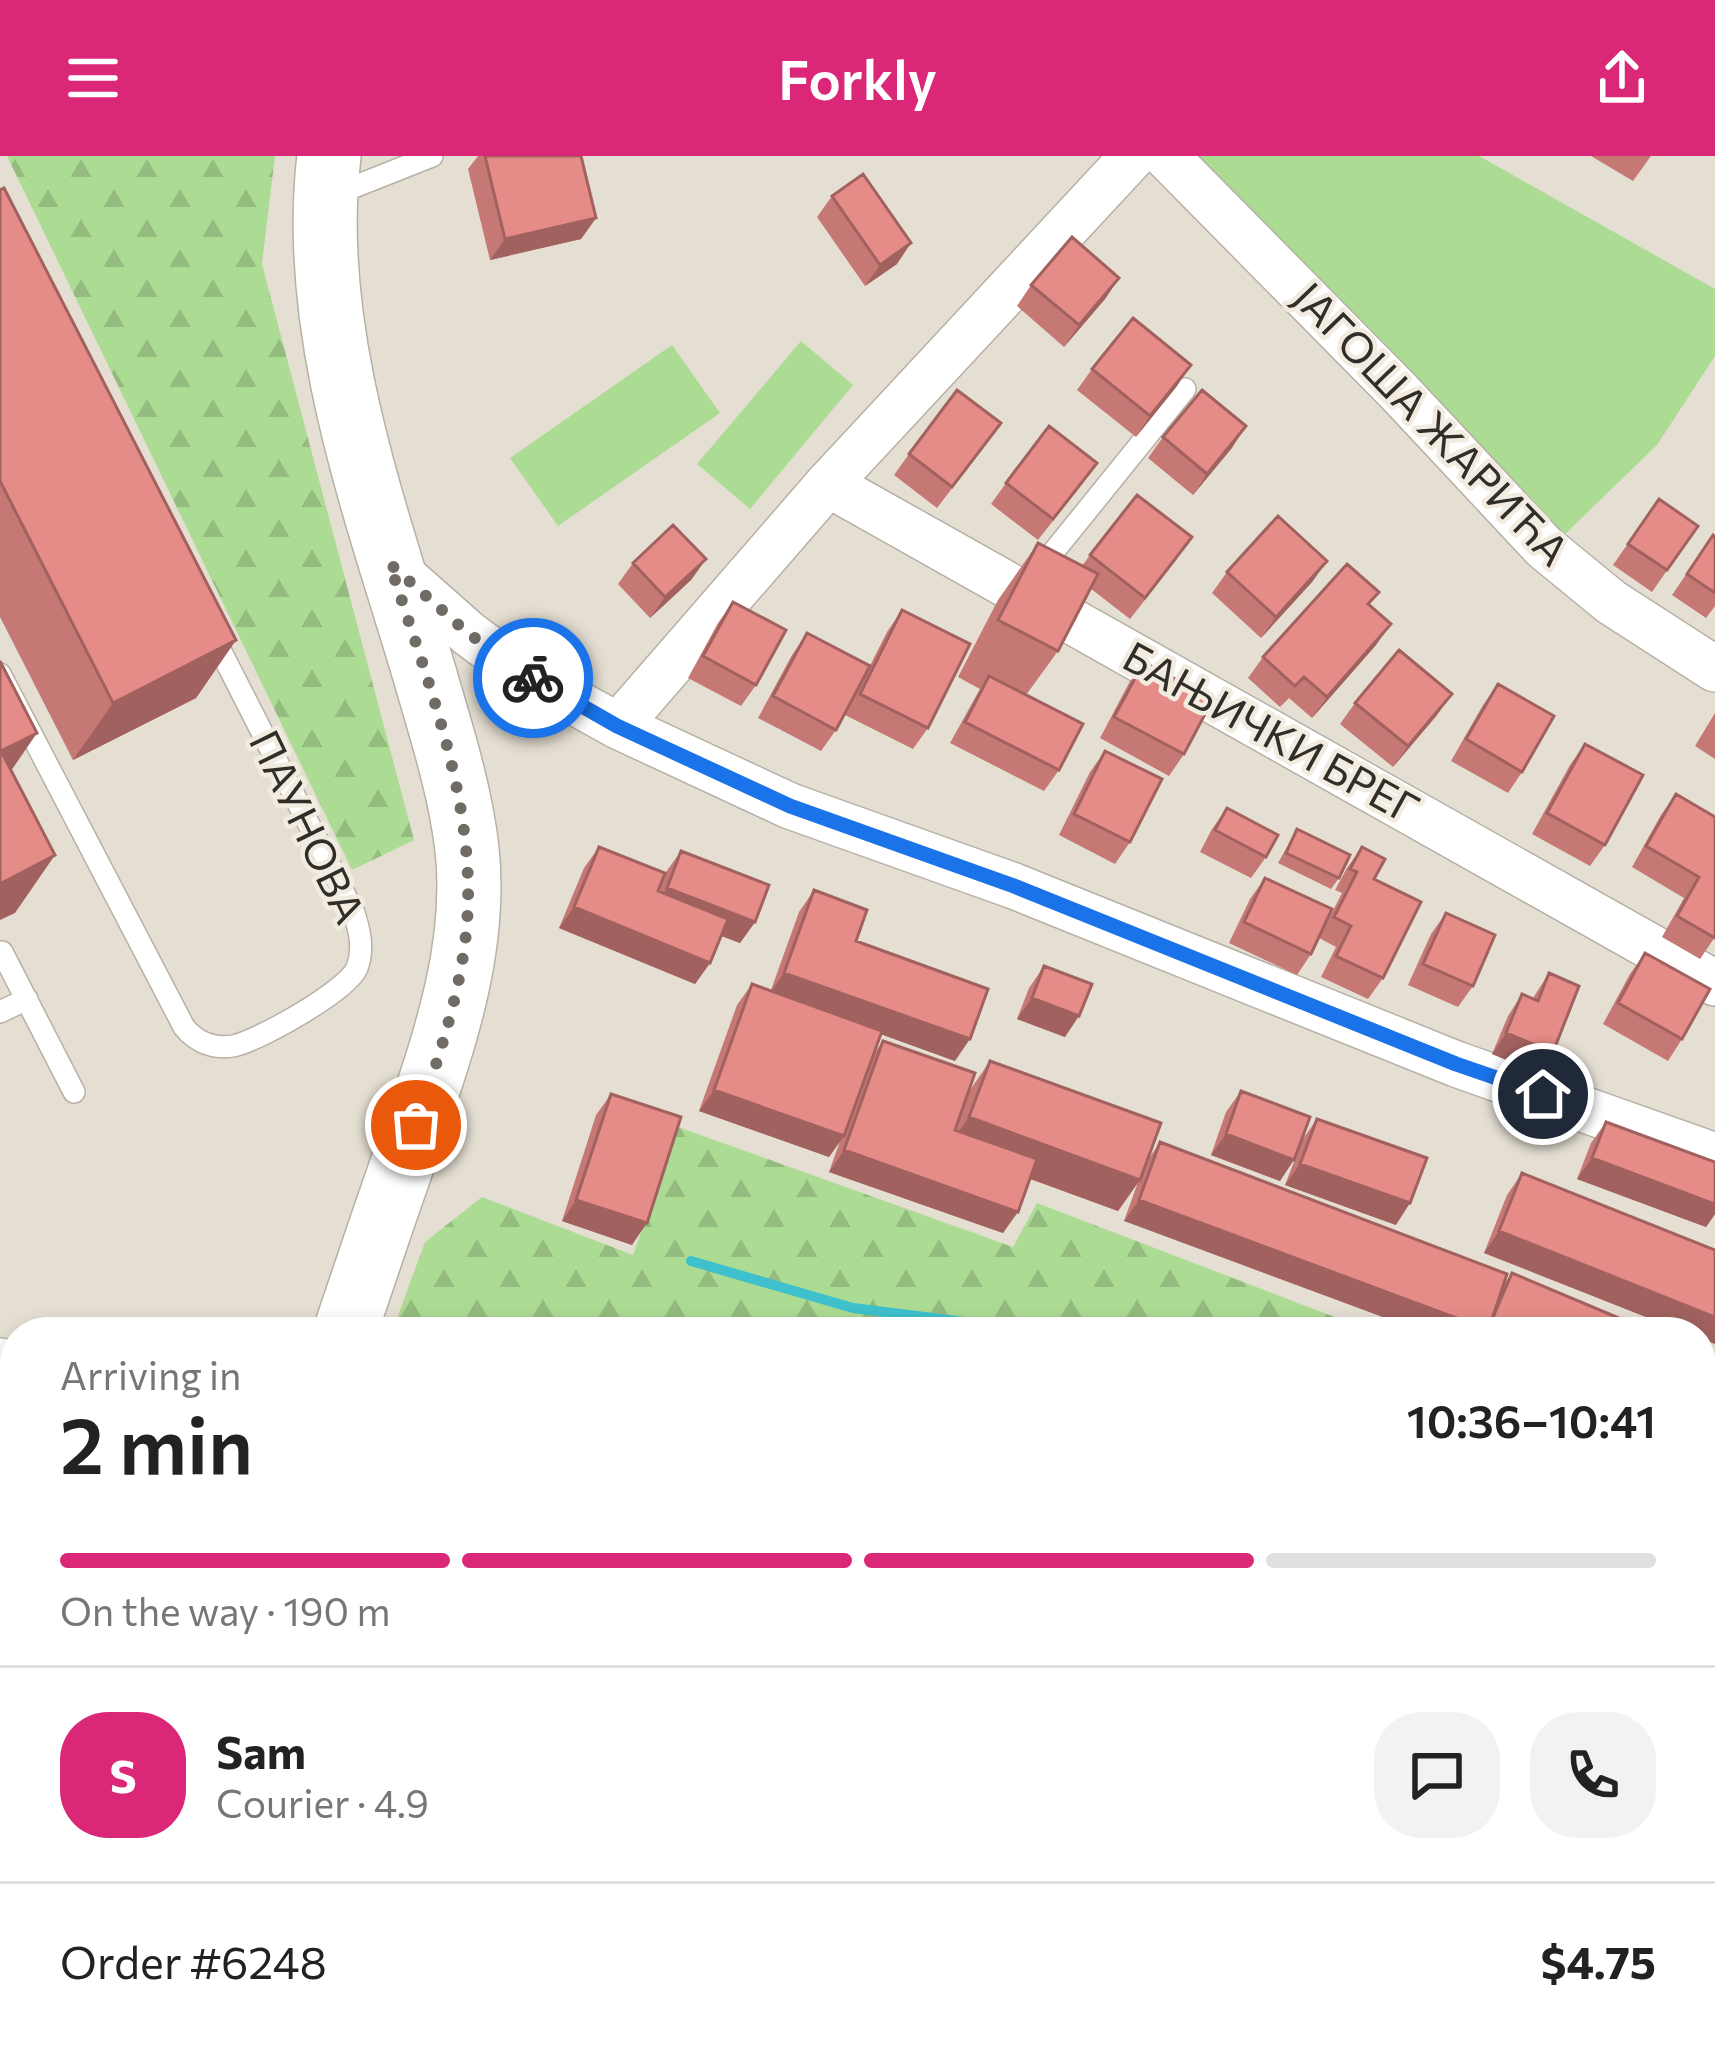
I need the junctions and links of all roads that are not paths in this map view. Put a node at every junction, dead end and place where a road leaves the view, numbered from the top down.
1 (432, 156) edge
2 (1136, 157) edge
3 (327, 177) edge
4 (1184, 389) edge
5 (828, 484) junction
6 (390, 564) junction
7 (1021, 592) junction
8 (198, 607) edge
9 (1715, 669) edge
10 (0, 674) edge
11 (617, 726) junction
12 (2, 952) edge
13 (1715, 983) edge
14 (26, 1000) junction
15 (0, 1012) edge
16 (74, 1092) dead end
17 (1715, 1156) edge
18 (350, 1317) edge

1 - 3 lane
2 - 5 street
2 - 9 street, ЈАГОША ЖАРИЋА
3 - 6 main road
4 - 7 lane
5 - 7 street, БАЊИЧКИ БРЕГ
5 - 11 street
6 - 11 street
6 - 18 main road
7 - 13 street, БАЊИЧКИ БРЕГ
8 - 10 lane, ПАУНОВА
11 - 17 street
12 - 14 lane
14 - 15 lane
14 - 16 lane

